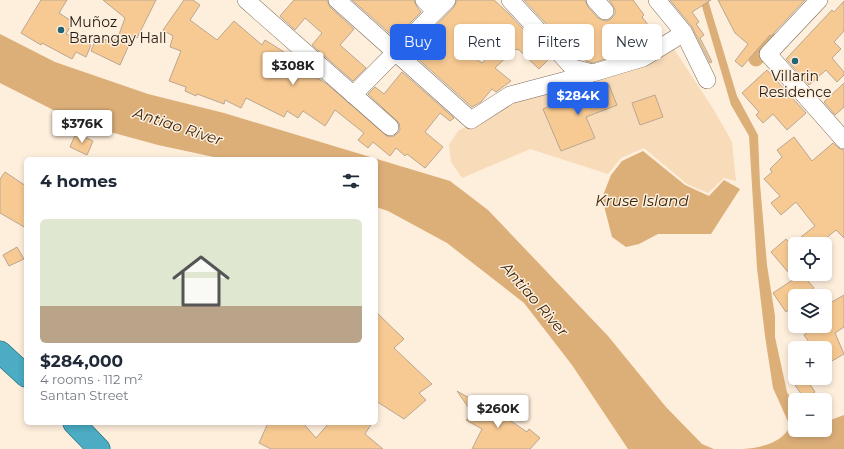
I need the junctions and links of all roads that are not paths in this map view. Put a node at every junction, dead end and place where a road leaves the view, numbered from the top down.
1 (246, 0) edge
2 (337, 0) edge
3 (510, 0) edge
4 (658, 0) edge
5 (819, 0) edge
6 (435, 4) edge
7 (418, 24) edge
8 (684, 33) junction
9 (390, 48) edge
10 (390, 57) edge
11 (404, 60) edge
12 (592, 73) junction
13 (707, 80) dead end
14 (353, 95) junction
15 (390, 127) dead end
16 (844, 140) edge
17 (0, 352) edge
18 (24, 374) edge
19 (76, 425) edge
20 (99, 449) edge

1 - 14 street
2 - 9 street
3 - 12 street
4 - 8 street
5 - 16 street
6 - 7 street
8 - 12 street
8 - 13 street
10 - 14 street
11 - 12 street
14 - 15 street
17 - 18 highway
19 - 20 highway

